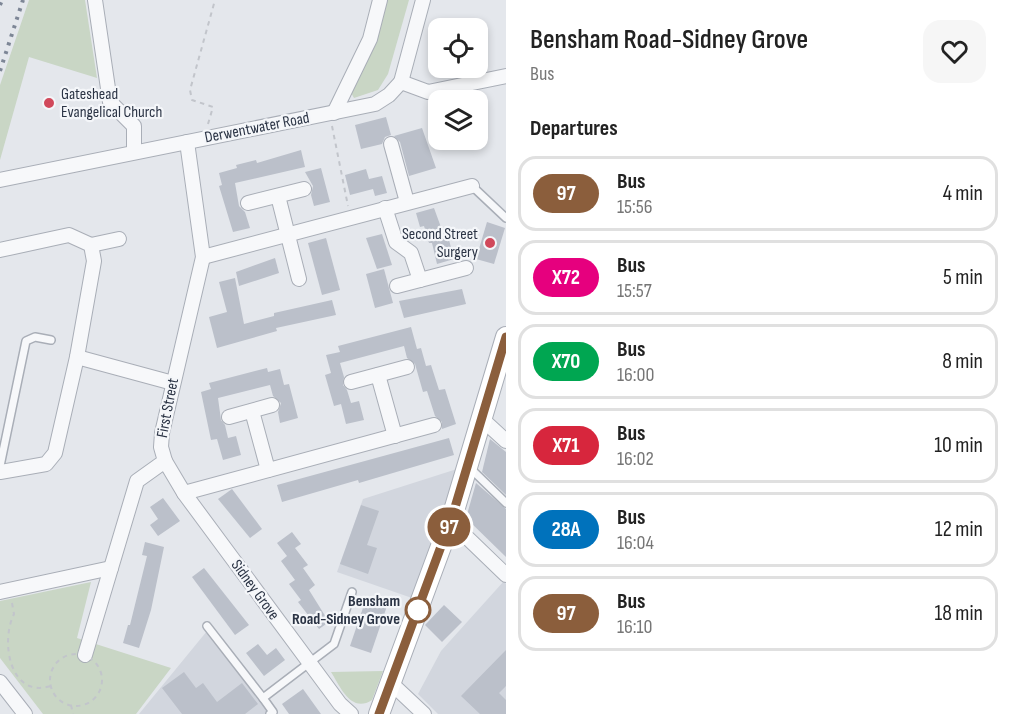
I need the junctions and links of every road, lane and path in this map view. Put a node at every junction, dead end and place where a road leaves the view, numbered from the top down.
1 (95, 0) edge
2 (215, 0) edge
3 (380, 0) edge
4 (423, 0) edge
5 (506, 76) edge
6 (401, 82) junction
7 (331, 113) junction
8 (208, 138) junction
9 (187, 142) junction
10 (391, 144) dead end
11 (134, 152) junction
12 (0, 180) edge
13 (472, 186) joint
14 (304, 189) dead end
15 (278, 196) junction
16 (407, 202) junction
17 (248, 203) dead end
18 (385, 208) junction
19 (350, 217) junction
20 (506, 218) edge
21 (288, 234) junction
22 (119, 239) dead end
23 (91, 245) junction
24 (0, 250) edge
25 (203, 257) junction
26 (466, 268) dead end
27 (299, 279) dead end
28 (420, 280) junction
29 (397, 286) dead end
30 (506, 337) edge
31 (51, 340) dead end
32 (77, 357) junction
33 (406, 367) dead end
34 (378, 375) junction
35 (351, 382) dead end
36 (173, 383) junction
37 (272, 405) dead end
38 (252, 411) junction
39 (229, 417) dead end
40 (483, 420) junction
41 (434, 425) dead end
42 (395, 436) junction
43 (506, 441) edge
44 (165, 461) junction
45 (0, 466) edge
46 (468, 467) junction
47 (268, 470) junction
48 (0, 472) edge
49 (184, 493) junction
50 (506, 503) edge
51 (451, 522) junction
52 (111, 568) junction
53 (506, 575) edge
54 (5, 591) edge
55 (352, 592) dead end
56 (207, 626) dead end
57 (85, 655) junction
58 (310, 663) junction
59 (0, 682) edge
60 (391, 683) junction
61 (51, 686) junction
62 (263, 698) junction
63 (71, 705) junction
64 (25, 714) edge
65 (73, 714) edge
66 (270, 714) edge
67 (351, 714) edge
68 (379, 714) edge
69 (424, 714) edge

1 - 11 street
2 - 8 path
3 - 7 street
4 - 6 street
5 - 6 street
6 - 7 street, Derwentwater Road
7 - 8 street, Derwentwater Road
7 - 19 path
8 - 9 street, Derwentwater Road
9 - 11 street, Derwentwater Road
9 - 25 street, First Street
10 - 16 street
11 - 12 street, Derwentwater Road
13 - 16 street
13 - 20 lane
14 - 15 street
15 - 17 street
15 - 21 street
16 - 18 street
18 - 19 street
18 - 28 street
19 - 21 street
21 - 25 street
21 - 27 street
22 - 23 street
23 - 24 street
23 - 32 street
25 - 36 street, First Street
26 - 28 street
28 - 29 street
30 - 40 main road
31 - 45 lane
32 - 36 street
32 - 48 street
33 - 34 street
34 - 35 street
34 - 42 street
36 - 44 street, First Street
37 - 38 street
38 - 39 street
38 - 47 street
40 - 43 street
40 - 46 main road
41 - 42 street
42 - 47 street
44 - 49 street, Sidney Grove
44 - 52 street, First Street
46 - 50 lane
46 - 51 main road
47 - 49 street
49 - 58 street, Sidney Grove
51 - 53 street
51 - 60 main road
52 - 54 street
52 - 57 street, First Street
54 - 61 path
55 - 58 lane
56 - 62 lane
57 - 61 path
57 - 63 path
58 - 62 lane
58 - 67 street, Sidney Grove
59 - 64 street
60 - 68 main road
60 - 69 street
61 - 63 path
62 - 66 lane
63 - 65 path

